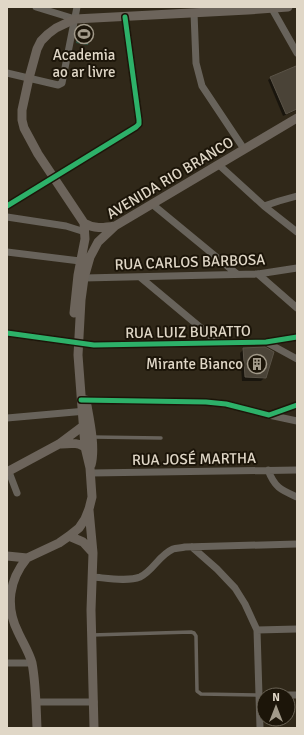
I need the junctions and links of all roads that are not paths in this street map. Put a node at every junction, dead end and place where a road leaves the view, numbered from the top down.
1 (36, 7) edge
2 (76, 7) edge
3 (288, 7) edge
4 (271, 8) edge
5 (179, 10) edge
6 (194, 13) junction
7 (124, 17) junction
8 (75, 18) junction
9 (297, 53) edge
10 (7, 73) edge
11 (29, 78) junction
12 (297, 118) edge
13 (244, 149) junction
14 (219, 165) junction
15 (54, 176) junction
16 (297, 196) edge
17 (152, 204) junction
18 (7, 206) edge
19 (264, 206) junction
20 (7, 217) edge
21 (83, 224) junction
22 (66, 226) junction
23 (115, 226) junction
24 (297, 232) edge
25 (7, 252) edge
26 (80, 261) junction
27 (297, 268) edge
28 (237, 274) junction
29 (258, 274) junction
30 (140, 277) junction
31 (84, 278) junction
32 (297, 308) edge
33 (7, 333) edge
34 (297, 337) edge
35 (266, 342) junction
36 (76, 343) junction
37 (219, 343) junction
38 (297, 359) edge
39 (83, 400) junction
40 (297, 405) edge
41 (84, 411) junction
42 (269, 415) junction
43 (7, 418) edge
44 (297, 421) edge
45 (83, 426) junction
46 (91, 437) junction
47 (161, 438) dead end
48 (59, 444) junction
49 (85, 447) junction
50 (91, 468) junction
51 (268, 470) junction
52 (297, 470) edge
53 (8, 472) edge
54 (17, 493) dead end
55 (297, 497) edge
56 (89, 509) junction
57 (70, 536) junction
58 (297, 544) edge
59 (192, 547) junction
60 (94, 553) junction
61 (7, 556) edge
62 (27, 558) junction
63 (93, 577) junction
64 (8, 604) edge
65 (297, 629) edge
66 (257, 630) junction
67 (92, 635) junction
68 (7, 663) edge
69 (32, 663) junction
70 (261, 687) edge
71 (256, 695) edge
72 (36, 702) junction
73 (94, 702) junction
74 (37, 728) edge
75 (94, 728) edge

1 - 8 street
2 - 8 street
3 - 4 main road
4 - 6 main road
4 - 9 street
5 - 6 main road
5 - 7 main road
6 - 13 street
7 - 8 main road
7 - 15 street
8 - 11 main road
8 - 11 street
10 - 11 street
11 - 15 main road
12 - 13 main road, AVENIDA RIO BRANCO
13 - 14 main road, AVENIDA RIO BRANCO
14 - 17 main road, AVENIDA RIO BRANCO
14 - 19 street
15 - 18 street
15 - 21 main road
16 - 19 street
17 - 23 main road, AVENIDA RIO BRANCO
17 - 28 street
19 - 24 street
20 - 22 street
21 - 22 street
21 - 22 street
21 - 23 main road
21 - 26 main road, AVENIDA RIO BRANCO
23 - 31 main road, AVENIDA RIO BRANCO
25 - 26 street
26 - 36 main road, AVENIDA RIO BRANCO
27 - 29 street, RUA CARLOS BARBOSA
28 - 29 street, RUA CARLOS BARBOSA
28 - 30 street, RUA CARLOS BARBOSA
29 - 32 street
30 - 31 street, RUA CARLOS BARBOSA
30 - 37 street
31 - 36 main road, AVENIDA RIO BRANCO
33 - 36 street, RUA LUIZ BURATTO
34 - 35 street, RUA LUIZ BURATTO
35 - 37 street, RUA LUIZ BURATTO
35 - 38 street
36 - 37 street, RUA LUIZ BURATTO
36 - 39 main road, AVENIDA RIO BRANCO
39 - 41 main road, AVENIDA RIO BRANCO
39 - 42 street
40 - 42 street
41 - 43 street
41 - 45 main road, AVENIDA RIO BRANCO
41 - 46 main road, AVENIDA RIO BRANCO
42 - 44 street
45 - 48 main road
45 - 49 main road, AVENIDA RIO BRANCO
46 - 47 lane
46 - 50 main road, AVENIDA RIO BRANCO
48 - 49 main road
48 - 53 main road
49 - 50 main road, AVENIDA RIO BRANCO
50 - 51 street, RUA JOSÉ MARTHA
50 - 56 main road, AVENIDA RIO BRANCO
51 - 52 street, RUA JOSÉ MARTHA
51 - 55 street
53 - 54 street
56 - 57 main road, AVENIDA RIO BRANCO
56 - 60 main road
57 - 60 main road
57 - 62 main road, AVENIDA RIO BRANCO
58 - 59 street
59 - 63 street
59 - 66 street
60 - 63 main road
61 - 62 main road
62 - 64 main road
63 - 67 main road
64 - 69 main road
65 - 66 street
66 - 70 street
67 - 71 lane
67 - 73 main road
68 - 69 street
69 - 72 main road
72 - 73 street
72 - 74 main road
73 - 75 main road

